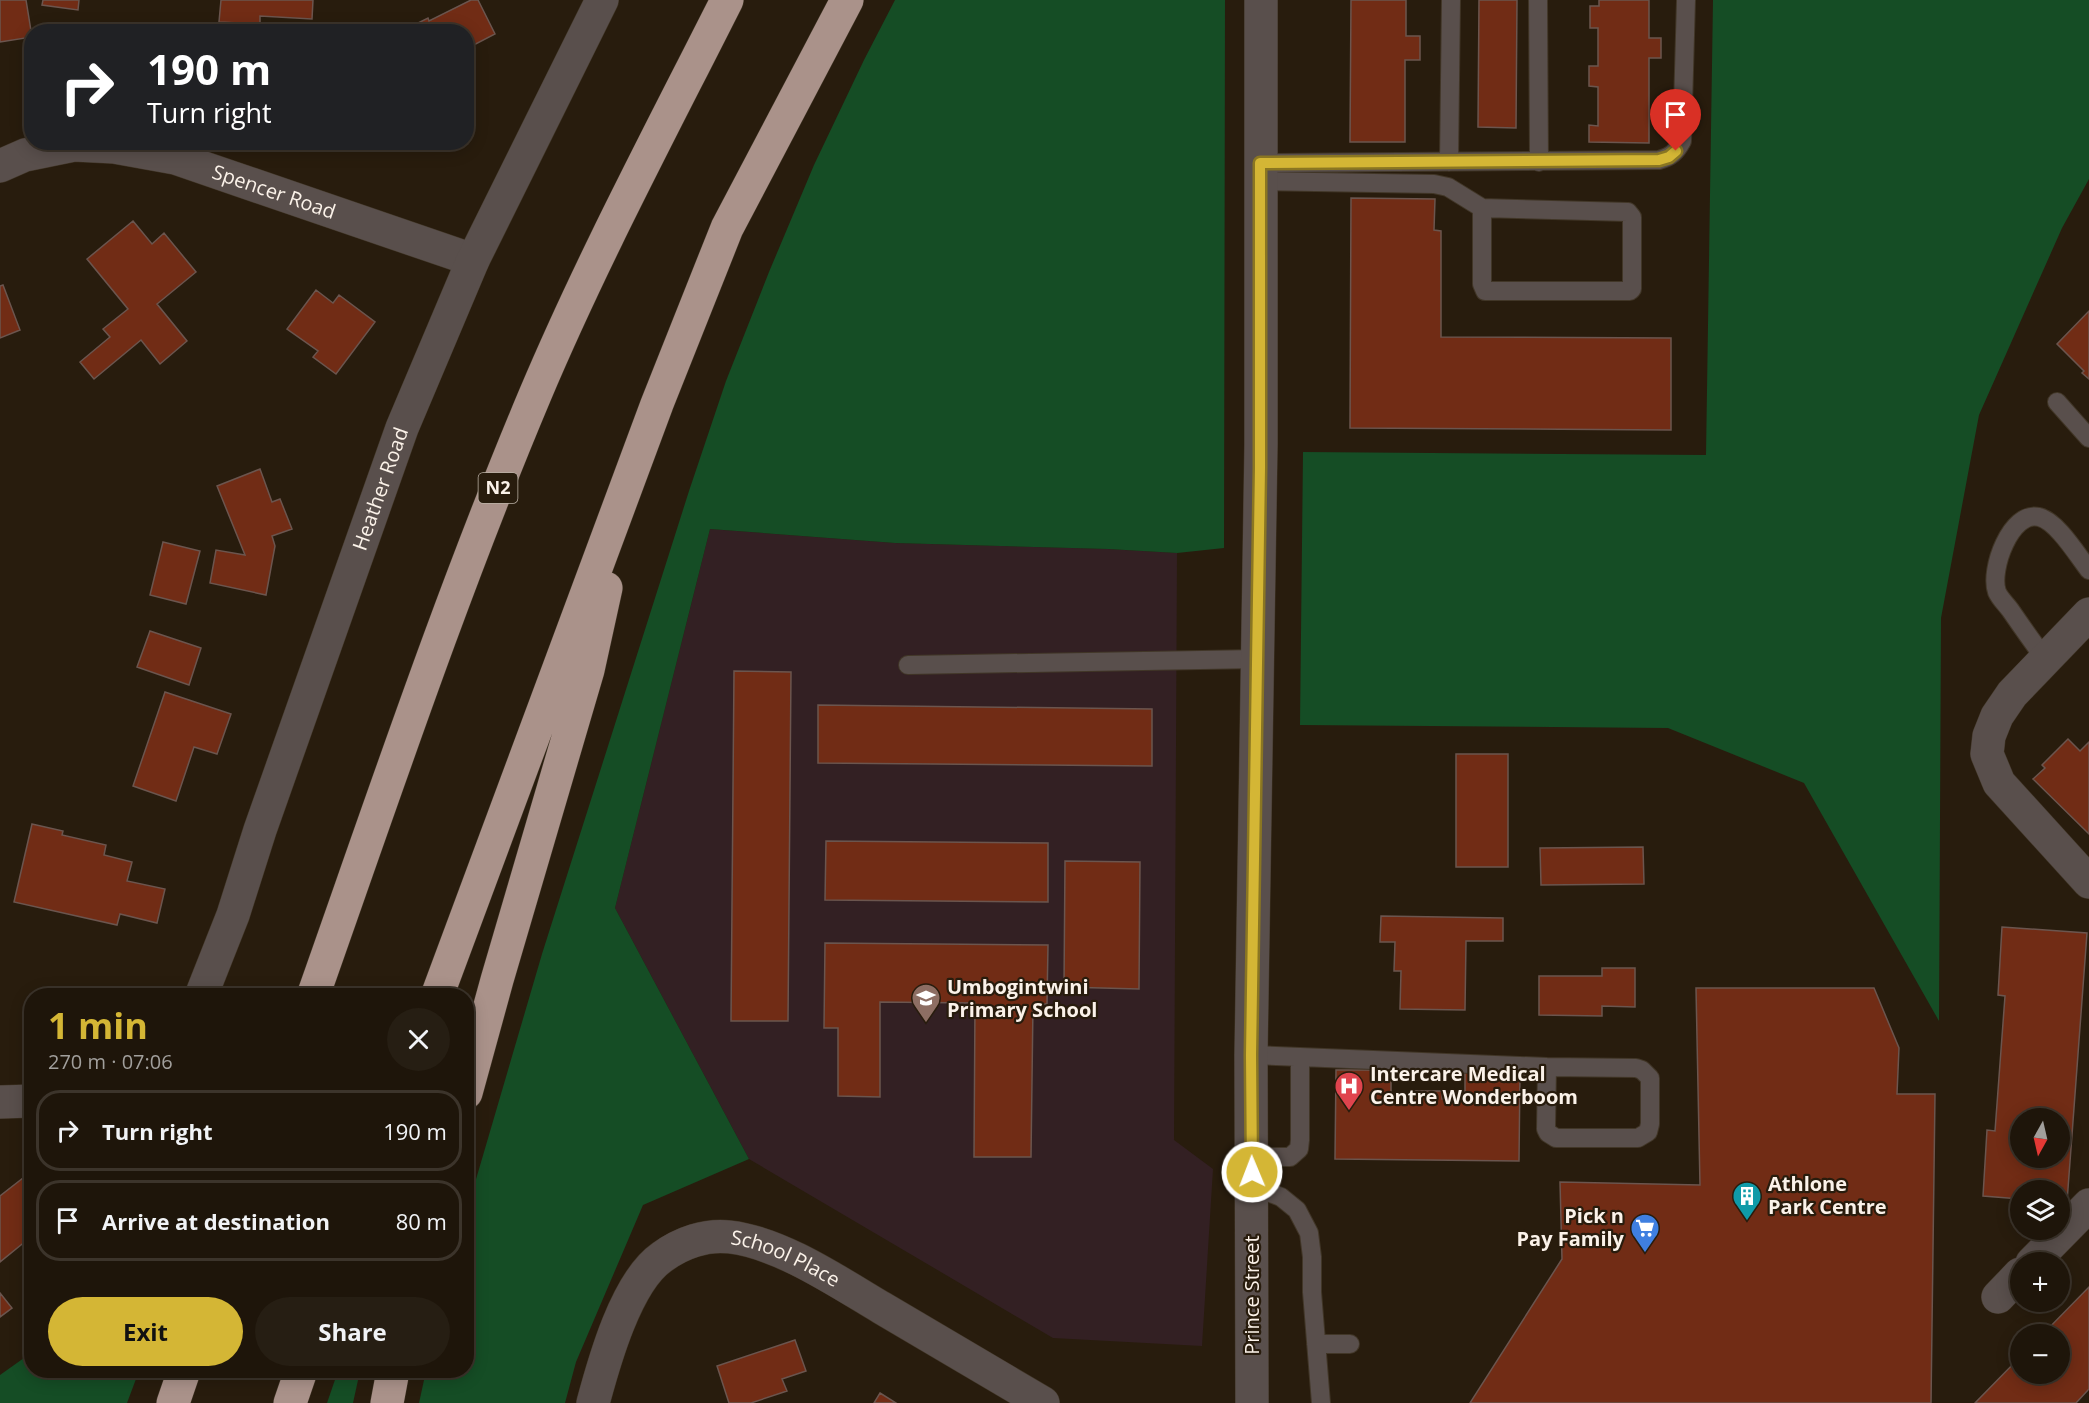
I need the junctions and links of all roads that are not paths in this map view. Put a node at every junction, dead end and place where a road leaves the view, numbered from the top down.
1 (602, 0) edge
2 (727, 0) edge
3 (847, 0) edge
4 (1261, 0) edge
5 (1451, 0) edge
6 (1538, 0) edge
7 (1686, 0) edge
8 (50, 150) edge
9 (131, 150) edge
10 (1449, 162) junction
11 (1539, 162) junction
12 (0, 166) edge
13 (1260, 172) junction
14 (1482, 208) junction
15 (473, 260) junction
16 (2057, 402) dead end
17 (2089, 438) edge
18 (614, 520) junction
19 (2089, 570) edge
20 (2089, 614) edge
21 (1258, 659) junction
22 (2046, 660) junction
23 (908, 666) dead end
24 (2089, 882) edge
25 (204, 988) edge
26 (316, 988) edge
27 (440, 988) edge
28 (1251, 1055) junction
29 (1300, 1057) junction
30 (474, 1063) edge
31 (1547, 1067) junction
32 (24, 1101) edge
33 (0, 1102) edge
34 (1252, 1172) junction
35 (2089, 1205) edge
36 (2043, 1252) edge
37 (2010, 1284) edge
38 (1998, 1297) dead end
39 (1316, 1344) junction
40 (1350, 1344) dead end
41 (182, 1378) edge
42 (299, 1378) edge
43 (392, 1378) edge
44 (173, 1403) edge
45 (290, 1403) edge
46 (387, 1403) edge
47 (593, 1403) edge
48 (1042, 1403) edge
49 (1252, 1403) edge
50 (1321, 1403) edge

1 - 15 street, Heather Road
2 - 26 highway, N2
3 - 18 highway
4 - 13 street, Prince Street
5 - 10 lane
6 - 11 lane
7 - 11 lane
8 - 12 street, Spencer Road
9 - 15 street, Spencer Road
10 - 11 lane
10 - 13 lane
13 - 14 lane
13 - 21 street, Prince Street
14 - 14 lane
15 - 25 street, Heather Road
16 - 17 lane
18 - 27 highway
18 - 30 highway
19 - 22 lane
20 - 22 street
21 - 23 lane
21 - 28 street, Prince Street
22 - 24 street
28 - 29 lane
28 - 34 street, Prince Street
29 - 31 lane
29 - 34 lane
31 - 31 lane
32 - 33 street
34 - 39 lane
34 - 49 street, Prince Street
35 - 36 street
37 - 38 street
39 - 40 lane
39 - 50 lane
41 - 44 highway
42 - 45 highway
43 - 46 highway
47 - 48 street, School Place

